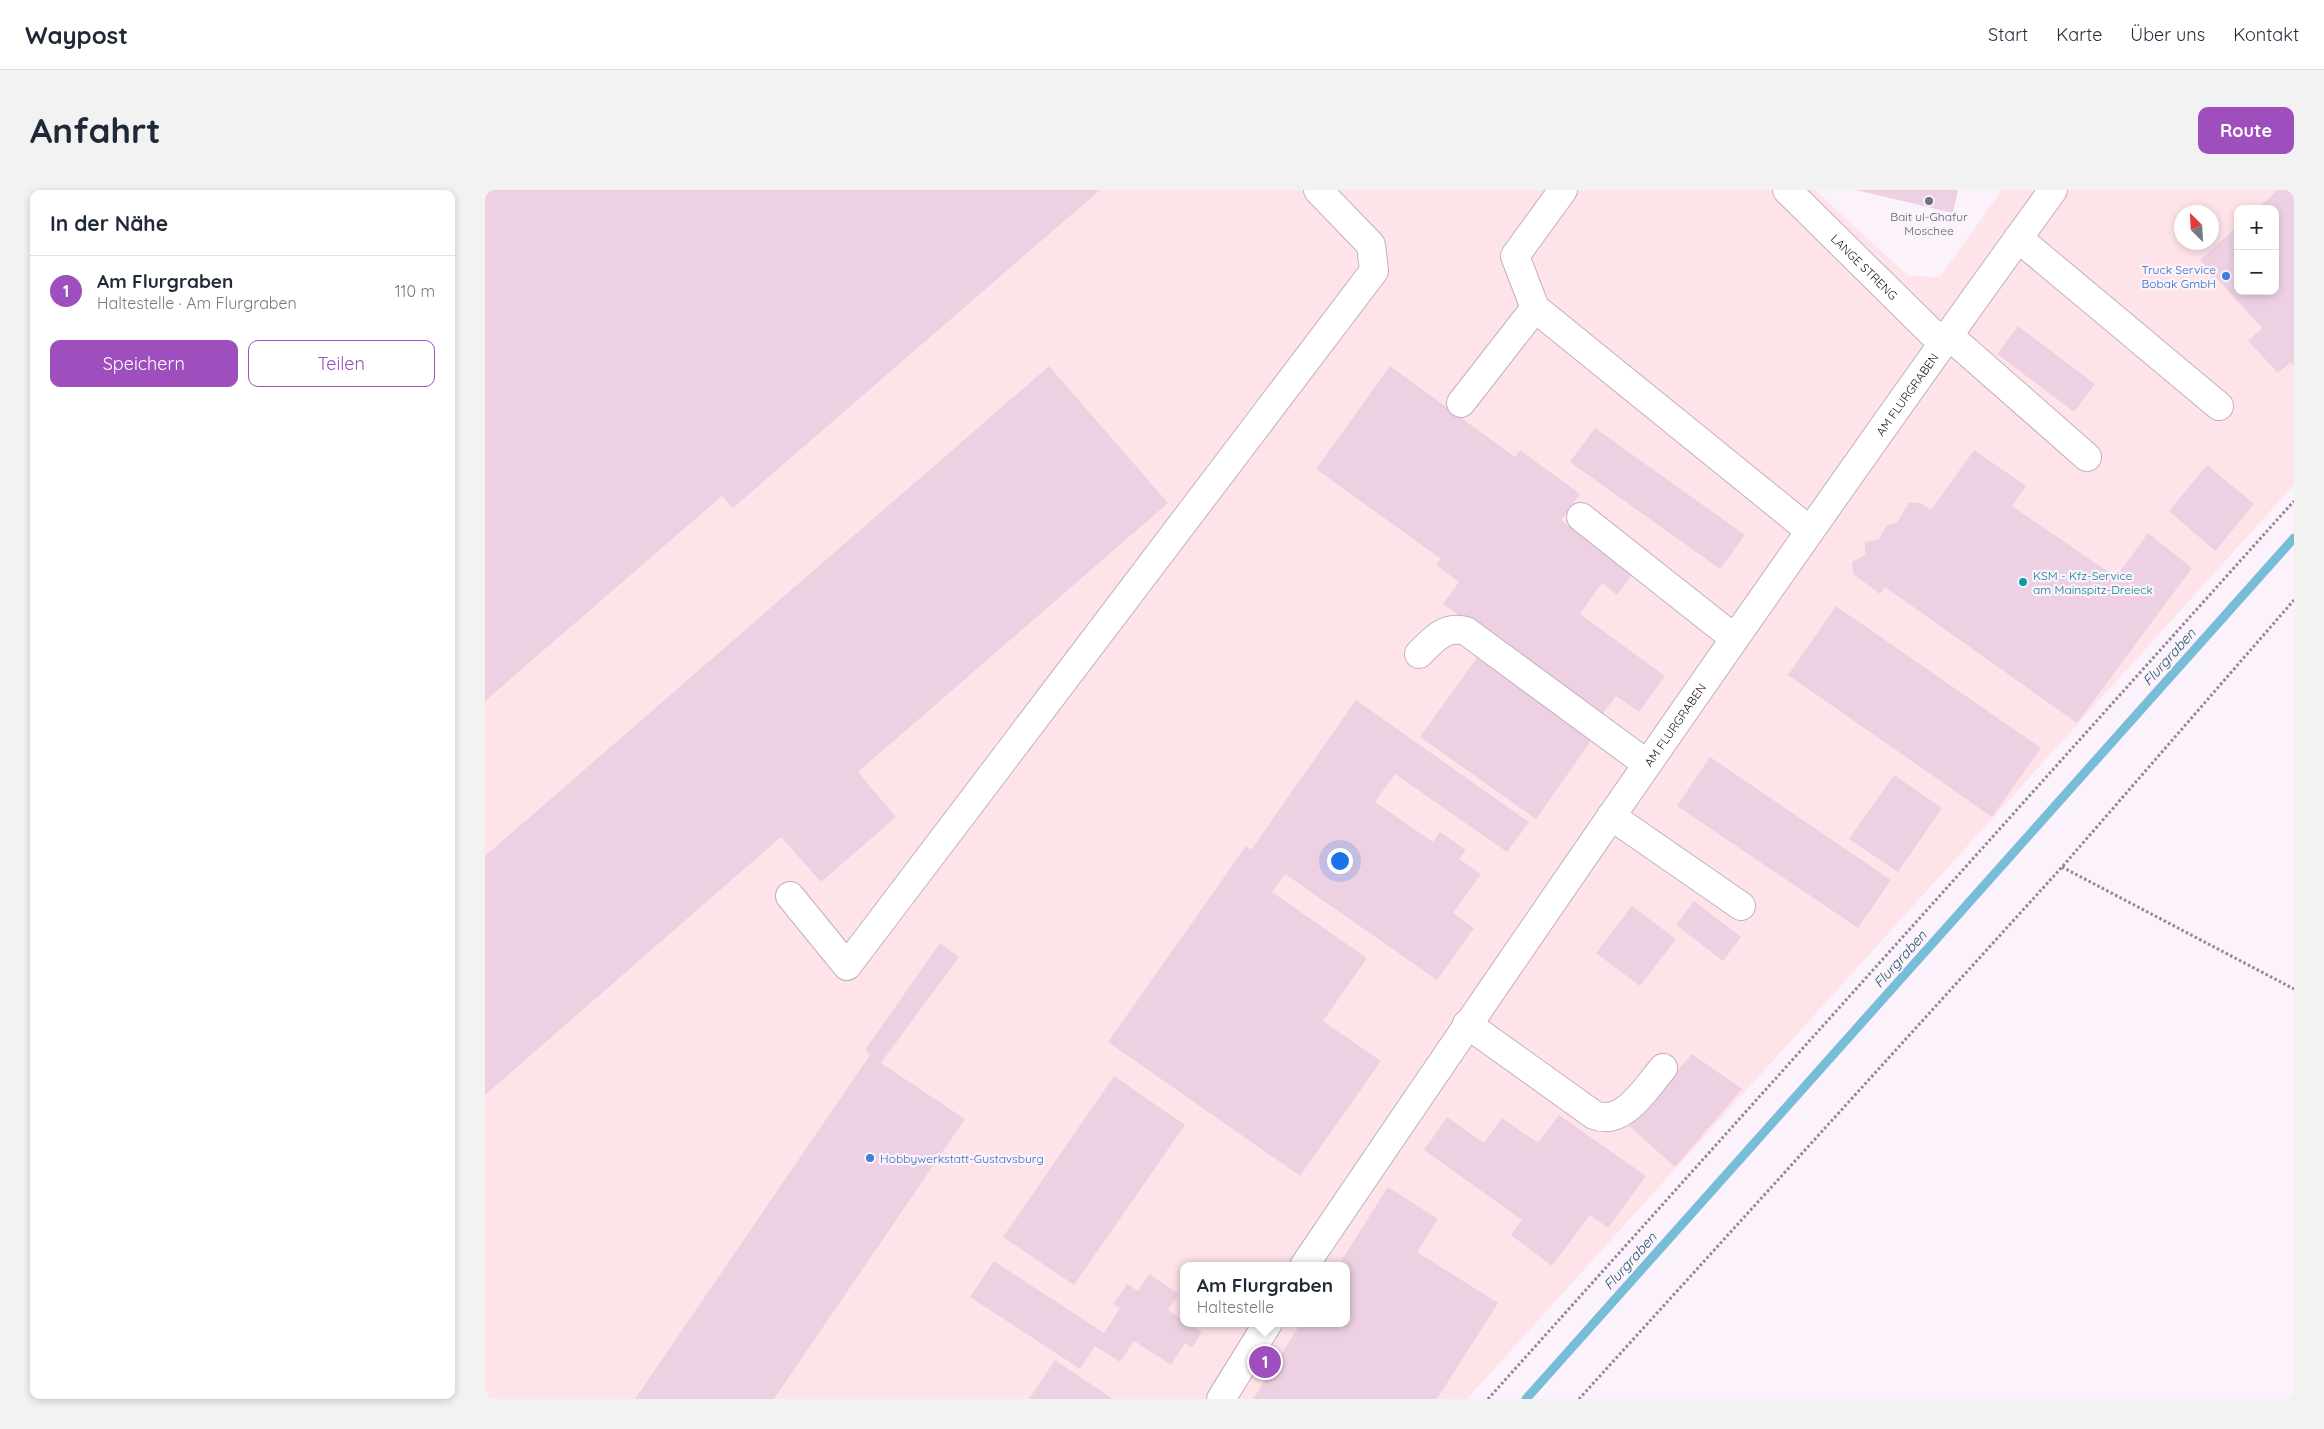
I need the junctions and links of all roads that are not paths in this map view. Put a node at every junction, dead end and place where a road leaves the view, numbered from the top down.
1 (1318, 190) edge
2 (1563, 190) edge
3 (1787, 190) edge
4 (2053, 190) edge
5 (2018, 238) junction
6 (1535, 308) junction
7 (1944, 338) junction
8 (1461, 403) dead end
9 (2219, 406) dead end
10 (2087, 457) dead end
11 (1581, 517) dead end
12 (1809, 530) junction
13 (1734, 638) junction
14 (1419, 654) dead end
15 (1647, 764) junction
16 (1611, 816) junction
17 (790, 896) dead end
18 (1741, 906) dead end
19 (1467, 1024) junction
20 (1663, 1068) dead end
21 (1307, 1262) edge
22 (1266, 1327) edge
23 (1221, 1399) edge

1 - 17 street
2 - 6 street
3 - 7 street, LANGE STRENG
4 - 5 street, AM FLURGRABEN
5 - 7 street, AM FLURGRABEN
5 - 9 street
6 - 8 street
6 - 12 street
7 - 10 street, LANGE STRENG
7 - 12 street, AM FLURGRABEN
11 - 13 street
12 - 13 street, AM FLURGRABEN
13 - 15 street, AM FLURGRABEN
14 - 15 street
15 - 16 street, AM FLURGRABEN
16 - 18 street
16 - 19 street, AM FLURGRABEN
19 - 20 street
19 - 21 street, AM FLURGRABEN
22 - 23 street

